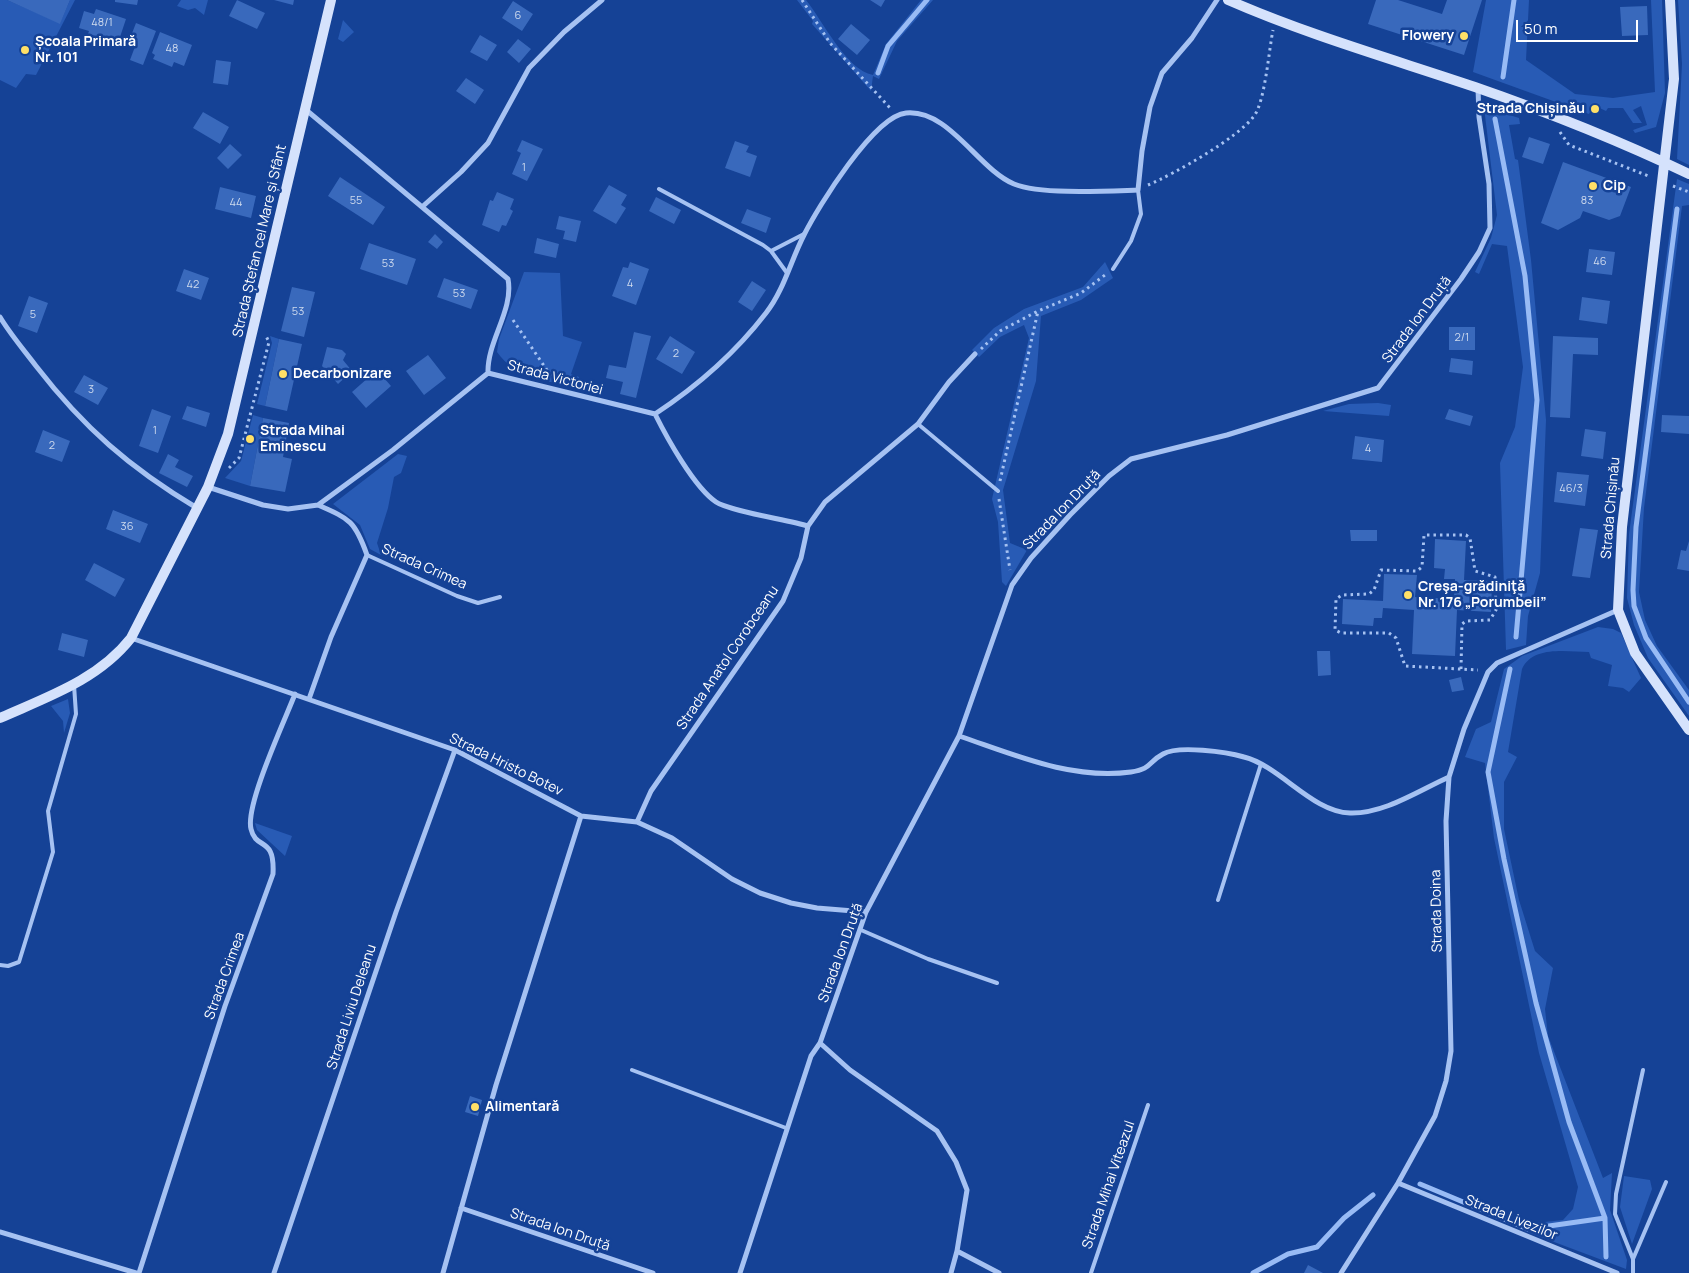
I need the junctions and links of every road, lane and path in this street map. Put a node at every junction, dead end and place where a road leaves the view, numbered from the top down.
1 (331, 0) edge
2 (602, 0) edge
3 (802, 0) edge
4 (1218, 0) edge
5 (1228, 0) edge
6 (1670, 0) edge
7 (1274, 20) junction
8 (1266, 31) dead end
9 (1272, 33) junction
10 (1282, 36) dead end
11 (1478, 88) junction
12 (305, 109) junction
13 (896, 116) junction
14 (1558, 131) dead end
15 (1663, 162) junction
16 (1689, 174) edge
17 (1661, 181) junction
18 (659, 189) dead end
19 (1138, 190) junction
20 (1689, 192) edge
21 (422, 208) junction
22 (804, 234) junction
23 (771, 251) junction
24 (1113, 269) joint
25 (786, 273) junction
26 (504, 308) junction
27 (1038, 311) junction
28 (0, 317) edge
29 (975, 354) joint
30 (488, 373) junction
31 (561, 390) junction
32 (655, 414) junction
33 (918, 424) junction
34 (208, 486) junction
35 (998, 491) junction
36 (318, 505) junction
37 (197, 508) junction
38 (808, 526) junction
39 (367, 554) junction
40 (1012, 585) junction
41 (500, 597) dead end
42 (1618, 610) junction
43 (131, 638) junction
44 (1461, 670) junction
45 (1488, 672) junction
46 (74, 685) junction
47 (295, 694) junction
48 (309, 698) junction
49 (0, 718) edge
50 (1689, 730) edge
51 (959, 736) junction
52 (455, 750) junction
53 (1261, 764) junction
54 (1449, 777) junction
55 (581, 816) junction
56 (637, 822) junction
57 (1218, 900) dead end
58 (866, 912) junction
59 (861, 930) junction
60 (0, 965) edge
61 (997, 983) dead end
62 (820, 1043) junction
63 (632, 1070) dead end
64 (1643, 1070) dead end
65 (1148, 1105) dead end
66 (786, 1128) junction
67 (1666, 1182) dead end
68 (1398, 1183) junction
69 (460, 1208) junction
70 (0, 1232) edge
71 (957, 1251) junction
72 (1633, 1259) junction
73 (137, 1273) edge
74 (274, 1273) edge
75 (443, 1273) edge
76 (653, 1273) edge
77 (740, 1273) edge
78 (951, 1273) edge
79 (999, 1273) edge
80 (1091, 1273) edge
81 (1342, 1273) edge
82 (1617, 1273) edge
83 (1633, 1273) edge

1 - 12 main road, Strada Ștefan cel Mare și Sfânt
2 - 21 street
3 - 13 path
4 - 19 street
5 - 7 main road
6 - 15 main road, Strada Chișinău
7 - 9 path
7 - 11 main road
8 - 9 path
9 - 10 path
9 - 19 path
11 - 15 main road
11 - 40 street, Strada Ion Druță
12 - 21 street, Strada Victoriei
12 - 34 main road, Strada Ștefan cel Mare și Sfânt
13 - 19 street
13 - 22 street
14 - 17 path
15 - 16 main road
15 - 17 main road, Strada Chișinău
17 - 20 path
17 - 42 main road, Strada Chișinău
18 - 23 lane
19 - 24 lane
21 - 26 street, Strada Victoriei
22 - 23 lane
22 - 25 street
23 - 25 lane
24 - 27 path
25 - 32 street
26 - 30 street, Strada Victoriei
26 - 31 path
27 - 29 path
27 - 35 path
28 - 37 street
29 - 33 street, Strada Anatol Corobceanu
30 - 31 street, Strada Victoriei
30 - 36 street
31 - 32 street, Strada Victoriei
32 - 38 street
33 - 35 lane
33 - 38 street, Strada Anatol Corobceanu
34 - 36 street
34 - 37 main road, Strada Ștefan cel Mare și Sfânt
35 - 40 path
36 - 39 street, Strada Crimea
37 - 43 main road, Strada Ștefan cel Mare și Sfânt
38 - 56 street, Strada Anatol Corobceanu
39 - 41 lane, Strada Crimea
39 - 48 street, Strada Crimea
40 - 51 street, Strada Ion Druță
42 - 45 street
42 - 50 main road, Strada Chișinău
43 - 46 main road, Strada Ștefan cel Mare și Sfânt
43 - 47 street, Strada Hristo Botev
44 - 44 path
44 - 45 path
45 - 54 street, Strada Doina
46 - 49 main road, Strada Ștefan cel Mare și Sfânt
46 - 60 lane
47 - 48 street, Strada Hristo Botev
47 - 73 street, Strada Crimea
48 - 52 street, Strada Hristo Botev
51 - 53 street
51 - 58 street, Strada Ion Druță
52 - 55 street, Strada Hristo Botev
52 - 74 street, Strada Liviu Deleanu
53 - 54 street
53 - 57 lane
54 - 68 street, Strada Doina
55 - 56 street, Strada Hristo Botev
55 - 69 street
56 - 58 street, Strada Hristo Botev
58 - 59 street, Strada Ion Druță
59 - 61 lane
59 - 62 street, Strada Ion Druță
62 - 66 street, Strada Ion Druță
62 - 71 street
63 - 66 lane
64 - 72 lane
65 - 80 lane, Strada Mihai Viteazul
66 - 77 street, Strada Ion Druță
67 - 72 lane
68 - 81 street, Strada Doina
68 - 82 street, Strada Livezilor
69 - 75 street
69 - 76 street, Strada Ion Druță
70 - 73 street
71 - 78 street
71 - 79 street
72 - 83 lane

